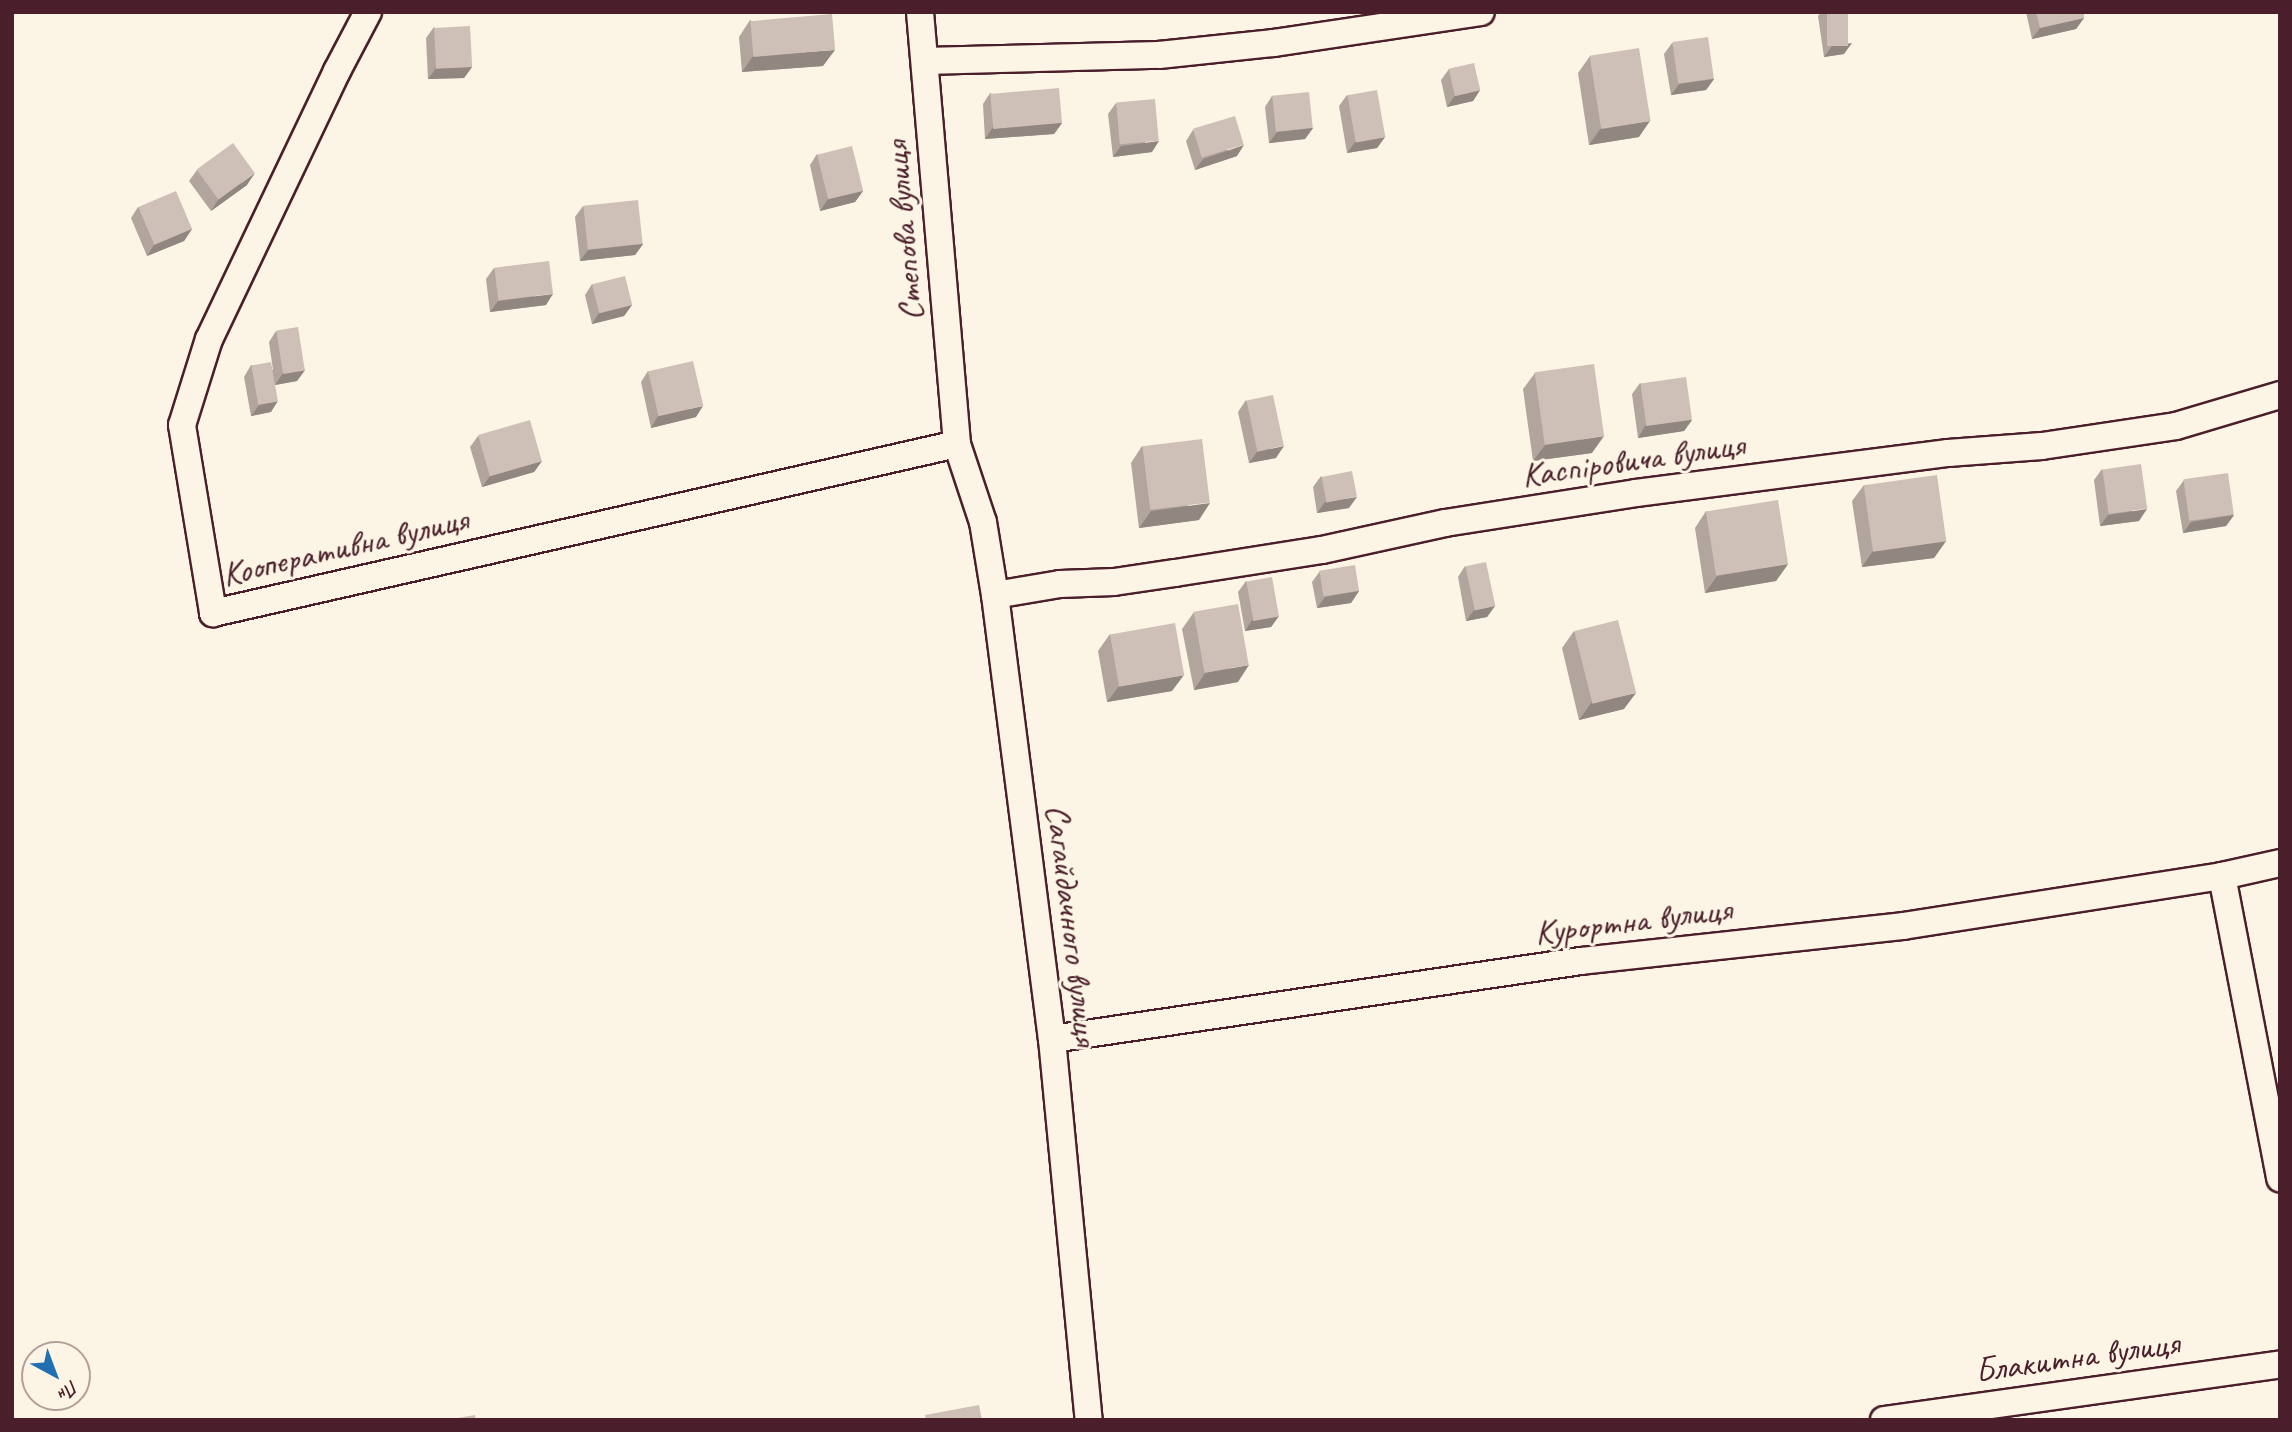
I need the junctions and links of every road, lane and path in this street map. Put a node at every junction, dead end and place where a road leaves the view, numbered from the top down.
1 (368, 12) edge
2 (920, 12) edge
3 (1481, 12) edge
4 (925, 61) junction
5 (2280, 395) edge
6 (957, 444) junction
7 (995, 595) junction
8 (2280, 863) edge
9 (2222, 876) junction
10 (1052, 1039) junction
11 (2280, 1178) edge
12 (2280, 1364) edge
13 (1089, 1420) edge
14 (1884, 1420) edge

1 - 6 street, Кооперативна вулиця
2 - 4 street, Степова вулиця
3 - 4 street
4 - 6 street, Степова вулиця
5 - 7 street, Каспіровича вулиця
6 - 7 street, Сагайдачного вулиця
7 - 10 street, Сагайдачного вулиця
8 - 9 street, Курортна вулиця
9 - 10 street, Курортна вулиця
9 - 11 street
10 - 13 street, Сагайдачного вулиця
12 - 14 street, Блакитна вулиця

